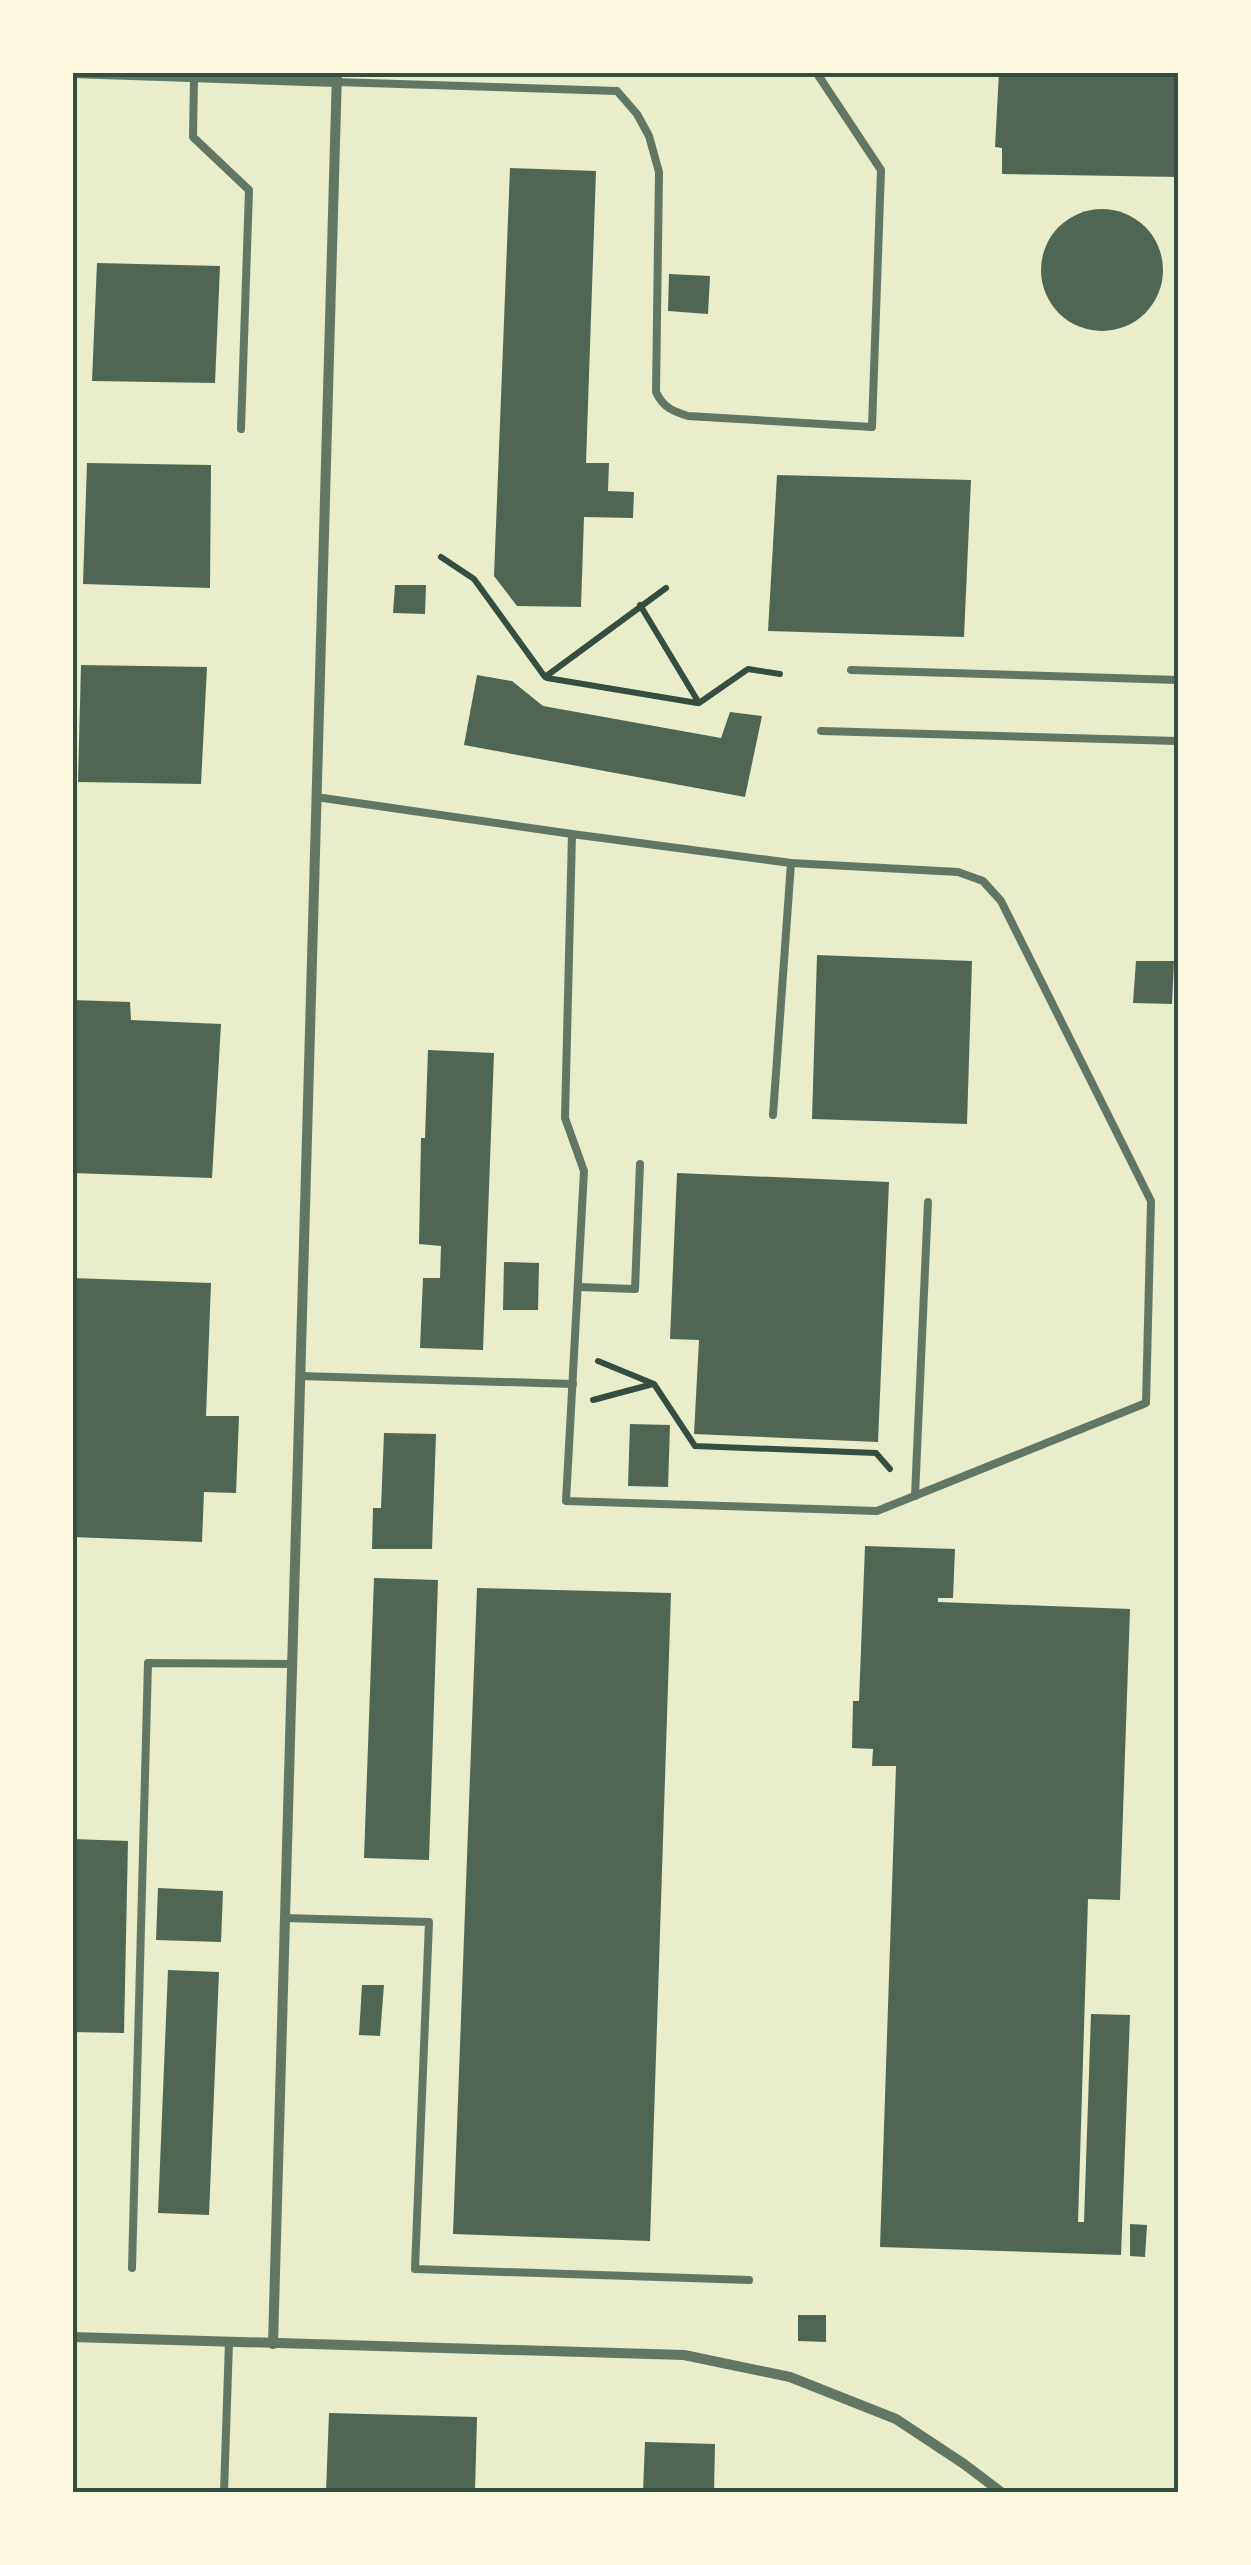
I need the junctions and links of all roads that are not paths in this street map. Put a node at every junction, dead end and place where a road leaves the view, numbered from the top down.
1 (72, 72) edge
2 (816, 72) edge
3 (194, 77) junction
4 (336, 78) edge
5 (241, 428) dead end
6 (851, 670) dead end
7 (1178, 680) edge
8 (821, 731) dead end
9 (1178, 741) edge
10 (316, 797) junction
11 (572, 834) junction
12 (791, 863) junction
13 (773, 1115) dead end
14 (640, 1164) dead end
15 (928, 1202) dead end
16 (578, 1287) junction
17 (300, 1376) junction
18 (574, 1384) junction
19 (914, 1496) junction
20 (292, 1664) junction
21 (284, 1918) junction
22 (132, 2268) dead end
23 (749, 2280) dead end
24 (72, 2337) edge
25 (228, 2342) junction
26 (273, 2344) junction
27 (224, 2492) edge
28 (1001, 2492) edge

1 - 3 street
2 - 4 lane
3 - 4 street
3 - 5 lane
4 - 10 street
6 - 7 lane
8 - 9 lane
10 - 11 lane
10 - 17 street
11 - 12 lane
11 - 16 lane
12 - 13 lane
12 - 19 lane
14 - 16 lane
15 - 19 lane
16 - 18 lane
17 - 18 lane
17 - 20 street
18 - 19 lane
20 - 21 street
20 - 22 lane
21 - 23 lane
21 - 26 street
24 - 25 street
25 - 26 street
25 - 27 lane
26 - 28 street

